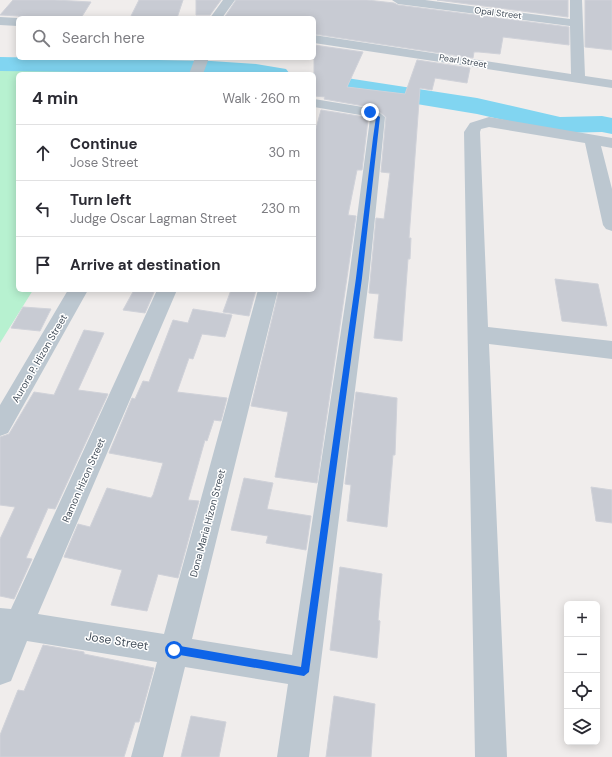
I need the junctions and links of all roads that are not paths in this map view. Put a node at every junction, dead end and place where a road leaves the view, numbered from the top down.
1 (229, 0) edge
2 (398, 0) edge
3 (576, 0) edge
4 (217, 16) edge
5 (0, 21) edge
6 (16, 22) edge
7 (575, 23) junction
8 (316, 39) edge
9 (201, 60) edge
10 (197, 72) edge
11 (578, 78) junction
12 (612, 84) edge
13 (316, 105) edge
14 (602, 141) edge
15 (612, 225) edge
16 (77, 292) edge
17 (166, 292) edge
18 (267, 292) edge
19 (478, 334) junction
20 (612, 350) edge
21 (0, 426) edge
22 (10, 624) edge
23 (174, 650) junction
24 (0, 670) edge
25 (304, 672) junction
26 (147, 757) edge
27 (293, 757) edge
28 (491, 757) edge

1 - 4 street
2 - 7 street, Opal Street
3 - 7 street
5 - 6 street
7 - 11 street
8 - 11 street, Pearl Street
9 - 10 street
11 - 12 street, Pearl Street
13 - 25 street
14 - 15 street
14 - 19 street
16 - 21 street, Aurora P. Hizon Street
17 - 22 street, Ramon Hizon Street
18 - 23 street, Dona Maria Hizon Street
19 - 20 street
19 - 28 street
22 - 23 street, Jose Street
22 - 24 street, Ramon Hizon Street
23 - 25 street, Jose Street
23 - 26 street, Dona Maria Hizon Street
25 - 27 street

